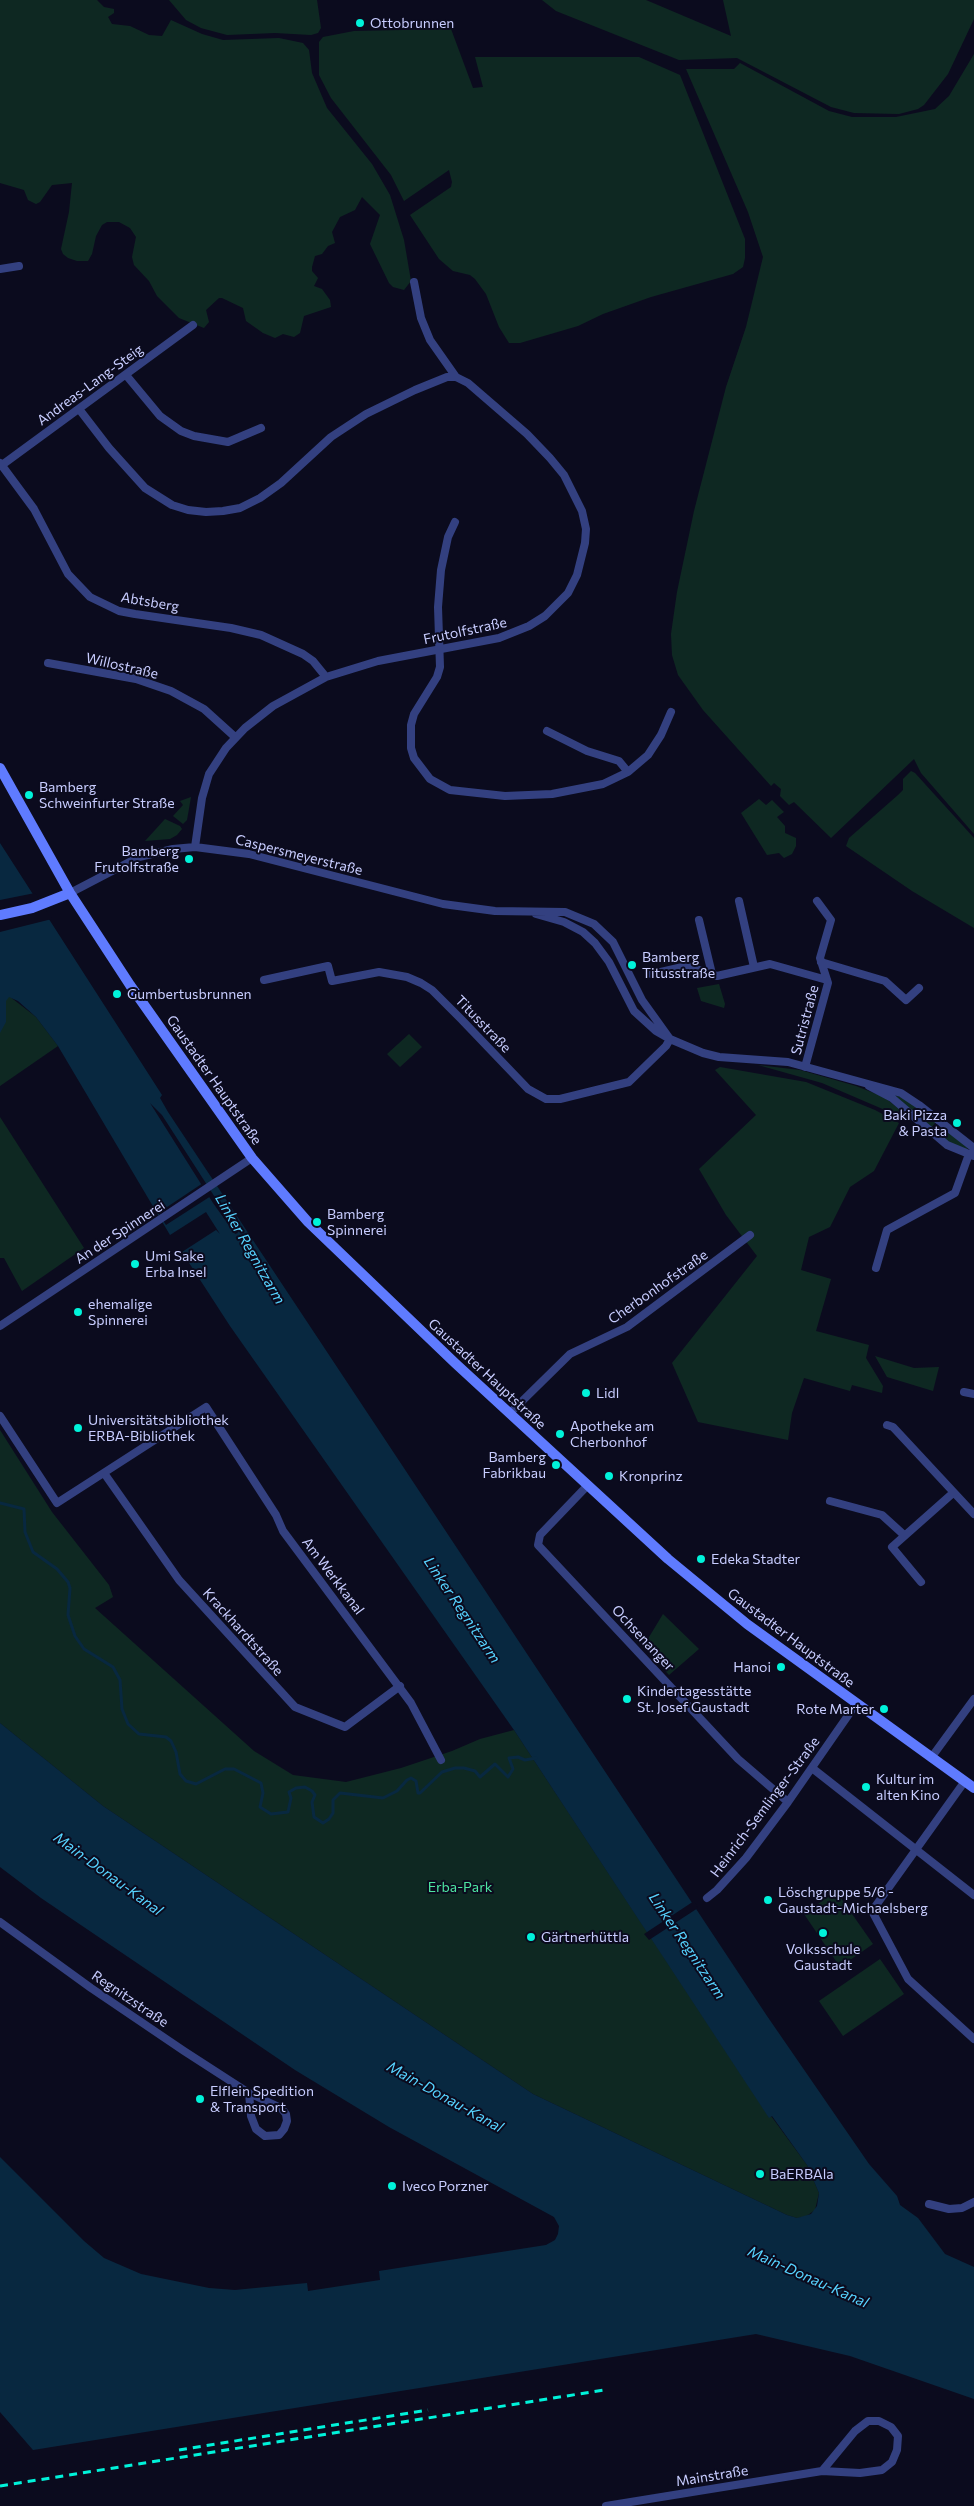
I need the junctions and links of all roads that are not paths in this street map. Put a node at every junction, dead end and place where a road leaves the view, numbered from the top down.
1 (19, 266) dead end
2 (0, 270) edge
3 (414, 282) dead end
4 (193, 325) dead end
5 (126, 375) junction
6 (456, 377) junction
7 (79, 409) junction
8 (261, 428) dead end
9 (1, 464) edge
10 (455, 522) dead end
11 (440, 650) junction
12 (48, 663) dead end
13 (326, 677) junction
14 (671, 712) dead end
15 (547, 730) dead end
16 (235, 737) junction
17 (0, 768) edge
18 (628, 772) junction
19 (195, 847) junction
20 (70, 893) junction
21 (739, 901) dead end
22 (817, 901) dead end
23 (529, 912) junction
24 (0, 915) edge
25 (699, 920) dead end
26 (821, 962) junction
27 (754, 967) junction
28 (652, 974) dead end
29 (712, 974) junction
30 (264, 980) dead end
31 (827, 980) junction
32 (919, 988) dead end
33 (670, 1038) junction
34 (805, 1067) junction
35 (860, 1082) junction
36 (972, 1153) edge
37 (252, 1158) junction
38 (750, 1235) dead end
39 (876, 1268) dead end
40 (0, 1326) edge
41 (964, 1392) dead end
42 (974, 1394) edge
43 (510, 1413) junction
44 (0, 1416) edge
45 (887, 1425) dead end
46 (104, 1472) junction
47 (587, 1486) junction
48 (953, 1493) junction
49 (830, 1501) dead end
50 (974, 1514) edge
51 (904, 1535) junction
52 (921, 1582) dead end
53 (400, 1686) junction
54 (974, 1699) edge
55 (856, 1704) junction
56 (931, 1758) junction
57 (441, 1760) dead end
58 (812, 1768) junction
59 (965, 1782) junction
60 (974, 1788) edge
61 (788, 1802) junction
62 (916, 1850) junction
63 (974, 1895) edge
64 (707, 1898) dead end
65 (0, 1922) edge
66 (974, 2039) edge
67 (249, 2093) junction
68 (974, 2202) edge
69 (929, 2204) dead end
70 (822, 2471) junction
71 (606, 2506) edge

1 - 2 street
3 - 6 street, Frutolfstraße
4 - 5 street, Andreas-Lang-Steig
5 - 7 street, Andreas-Lang-Steig
5 - 8 street
6 - 7 street
6 - 11 street, Frutolfstraße
7 - 9 street, Andreas-Lang-Steig
9 - 13 street, Abtsberg
10 - 11 street
11 - 13 street, Frutolfstraße
11 - 18 street
12 - 16 street, Willostraße
13 - 16 street, Frutolfstraße
14 - 18 street
15 - 18 street
16 - 19 street, Frutolfstraße
17 - 20 street, Gaustadter Hauptstraße
19 - 20 street, Caspersmeyerstraße
19 - 23 street, Caspersmeyerstraße
20 - 24 street
20 - 37 street, Gaustadter Hauptstraße
21 - 27 street
22 - 26 street
23 - 33 street, Caspersmeyerstraße
23 - 33 street, Caspersmeyerstraße
25 - 29 street
26 - 31 street, Sutristraße
26 - 32 street
27 - 29 street, Sutristraße
27 - 31 street, Sutristraße
28 - 29 street, Sutristraße
30 - 33 street, Titusstraße
31 - 34 street, Sutristraße
33 - 34 street, Caspersmeyerstraße
34 - 35 street, Caspersmeyerstraße
35 - 36 street, Caspersmeyerstraße
35 - 36 street, Caspersmeyerstraße
36 - 39 street
37 - 40 street, An der Spinnerei
37 - 43 street, Gaustadter Hauptstraße
38 - 43 street, Cherbonhofstraße
41 - 42 street
43 - 47 street, Gaustadter Hauptstraße
44 - 46 street
45 - 48 street
46 - 53 street, Krackhardtstraße
46 - 53 street, Am Werkkanal
47 - 55 street, Gaustadter Hauptstraße
47 - 61 street, Ochsenanger
48 - 50 street
48 - 51 street
49 - 51 street
51 - 52 street
53 - 57 street, Am Werkkanal
54 - 56 street
55 - 56 street, Gaustadter Hauptstraße
55 - 58 street, Heinrich-Semlinger-Straße
56 - 59 street, Gaustadter Hauptstraße
58 - 61 street, Heinrich-Semlinger-Straße
58 - 62 street
59 - 60 street, Gaustadter Hauptstraße
59 - 62 street
61 - 64 street, Heinrich-Semlinger-Straße
62 - 63 street
62 - 66 street
65 - 67 street, Regnitzstraße
67 - 67 street, Regnitzstraße
68 - 69 street
70 - 70 street, Mainstraße
70 - 71 street, Mainstraße

